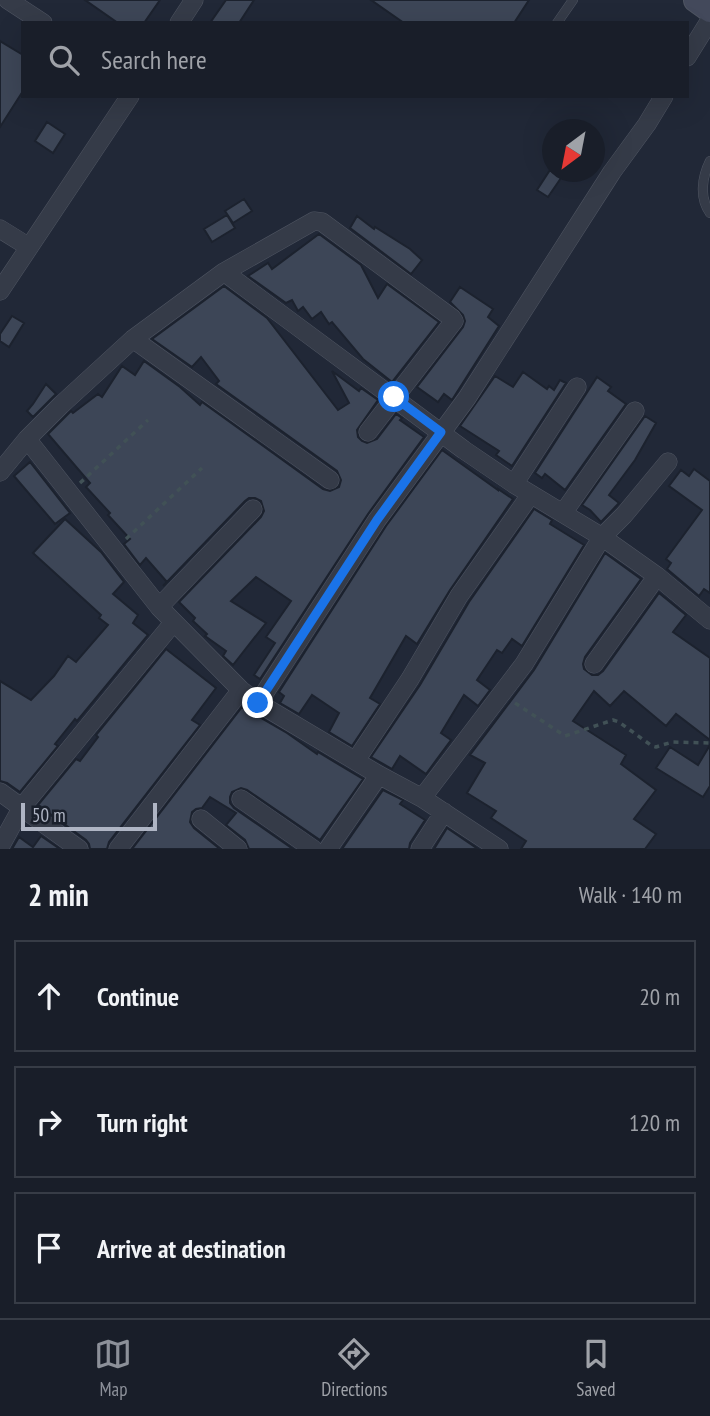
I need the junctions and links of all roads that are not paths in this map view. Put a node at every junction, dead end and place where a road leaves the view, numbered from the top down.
1 (8, 0) edge
2 (194, 0) edge
3 (573, 0) edge
4 (696, 0) edge
5 (710, 10) edge
6 (710, 19) edge
7 (40, 21) edge
8 (180, 21) edge
9 (558, 21) edge
10 (689, 54) edge
11 (129, 98) edge
12 (663, 98) edge
13 (710, 161) edge
14 (710, 213) edge
15 (0, 229) edge
16 (29, 247) junction
17 (224, 272) junction
18 (0, 291) edge
19 (133, 339) junction
20 (577, 387) dead end
21 (394, 397) junction
22 (635, 411) dead end
23 (368, 432) dead end
24 (441, 432) junction
25 (27, 439) junction
26 (6, 451) edge
27 (668, 462) dead end
28 (0, 472) edge
29 (330, 480) dead end
30 (514, 484) junction
31 (531, 494) junction
32 (253, 509) dead end
33 (563, 513) junction
34 (601, 537) junction
35 (657, 576) junction
36 (159, 607) junction
37 (710, 620) edge
38 (173, 623) junction
39 (594, 664) dead end
40 (241, 690) junction
41 (258, 703) junction
42 (356, 760) junction
43 (379, 775) junction
44 (0, 792) edge
45 (422, 798) junction
46 (241, 799) dead end
47 (22, 807) junction
48 (444, 812) junction
49 (201, 819) dead end
50 (0, 847) edge
51 (79, 849) edge
52 (118, 849) edge
53 (238, 849) edge
54 (313, 849) edge
55 (328, 849) edge
56 (420, 849) edge
57 (499, 849) edge

1 - 7 street
2 - 8 street
3 - 9 lane
4 - 5 main road
6 - 10 street
11 - 16 street
12 - 24 street
13 - 14 lane
15 - 16 street
16 - 18 street
17 - 19 street
17 - 21 street
17 - 21 street
19 - 25 street
19 - 29 street
20 - 30 street
21 - 23 street
21 - 24 street
22 - 33 street
24 - 30 street
24 - 41 street
25 - 26 street
25 - 36 street
26 - 28 street
27 - 34 street
30 - 31 street
31 - 33 street
31 - 42 street
32 - 36 street
33 - 34 street
34 - 35 street
34 - 45 street
35 - 37 street
35 - 39 street
36 - 38 street
38 - 40 street
38 - 47 street
40 - 41 street
40 - 52 street
41 - 42 street
42 - 43 street
43 - 45 street
43 - 55 street
44 - 47 street
45 - 48 street
46 - 54 street
47 - 50 street
47 - 51 street
48 - 56 street
48 - 57 street
49 - 53 street

